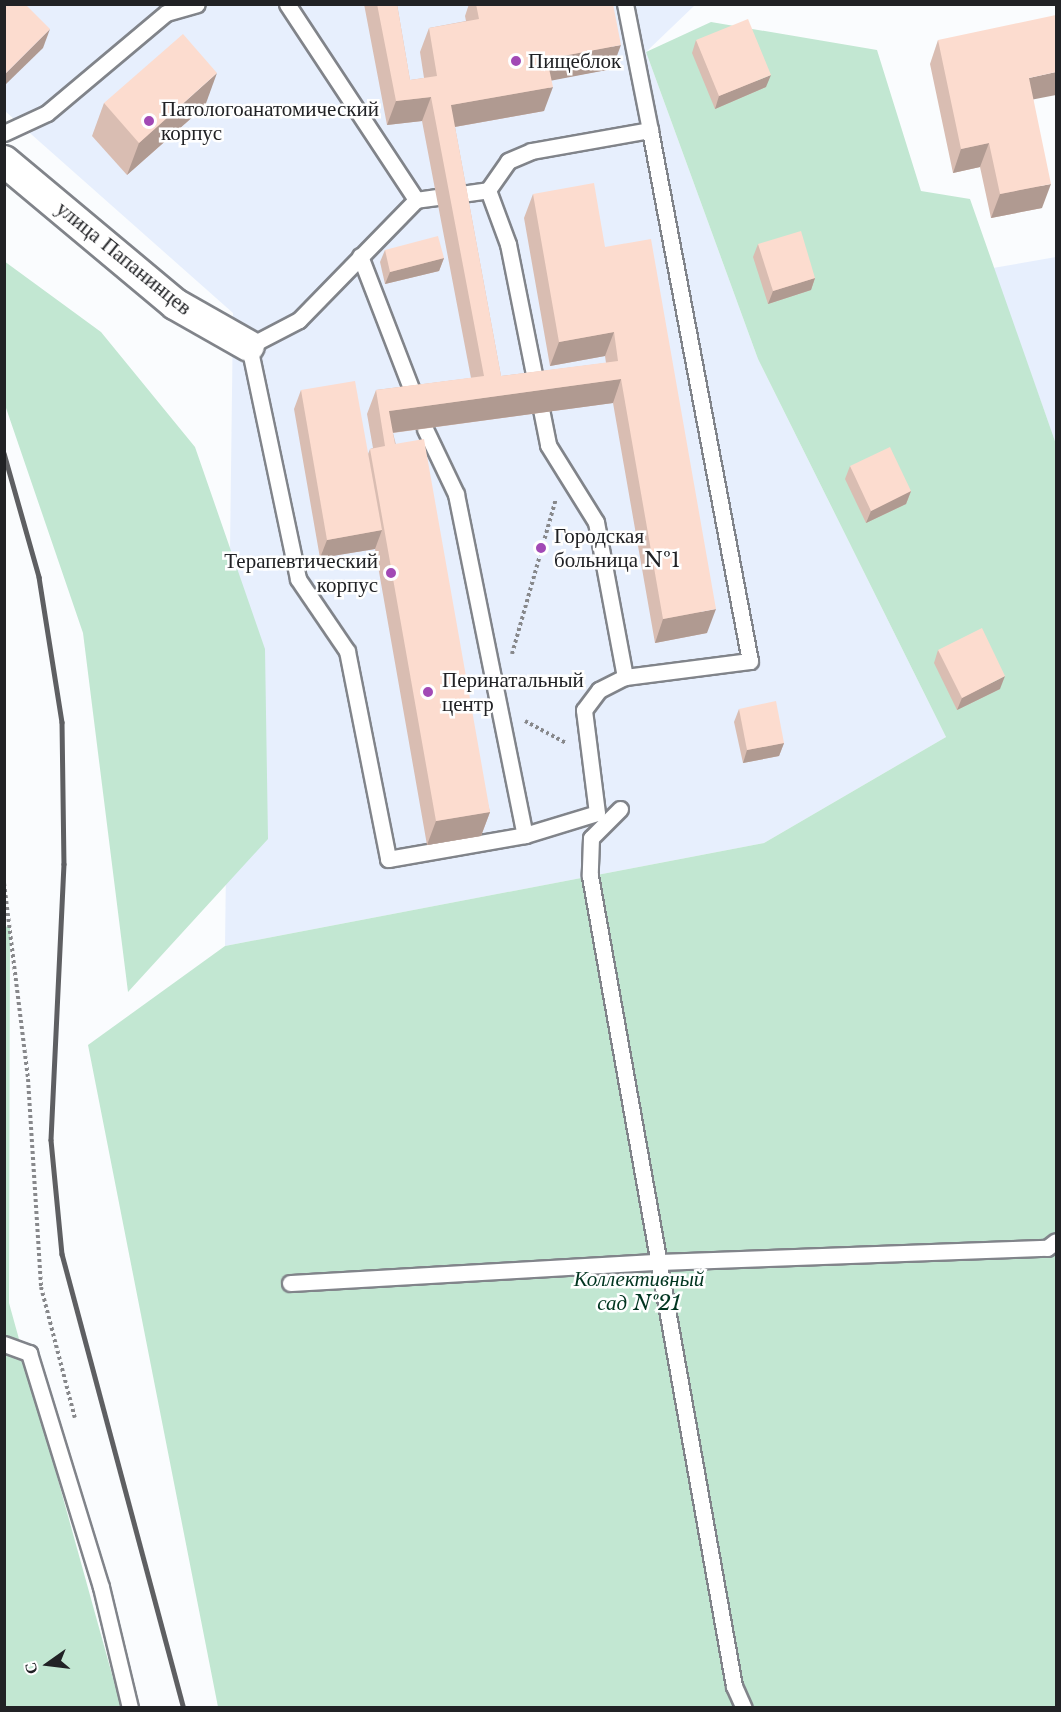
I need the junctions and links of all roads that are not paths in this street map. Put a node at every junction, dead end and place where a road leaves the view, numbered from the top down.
1 (197, 4) edge
2 (287, 4) edge
3 (625, 4) edge
4 (650, 130) junction
5 (4, 133) edge
6 (4, 161) edge
7 (488, 190) junction
8 (454, 195) edge
9 (437, 197) dead end
10 (416, 200) junction
11 (360, 256) junction
12 (249, 346) junction
13 (418, 407) edge
14 (425, 429) edge
15 (625, 677) junction
16 (620, 809) dead end
17 (525, 834) junction
18 (1056, 1241) edge
19 (659, 1262) junction
20 (290, 1283) dead end
21 (4, 1344) edge
22 (738, 1703) edge
23 (130, 1707) edge

1 - 5 lane
2 - 10 lane
3 - 4 lane
4 - 7 lane
4 - 15 lane
6 - 12 street, улица Папанинцев
7 - 8 lane
7 - 15 lane
9 - 10 lane
10 - 11 lane
11 - 12 lane
11 - 13 lane
12 - 17 lane
14 - 17 lane
15 - 17 lane
16 - 19 lane
18 - 19 lane
19 - 20 lane
19 - 22 lane
21 - 23 lane

